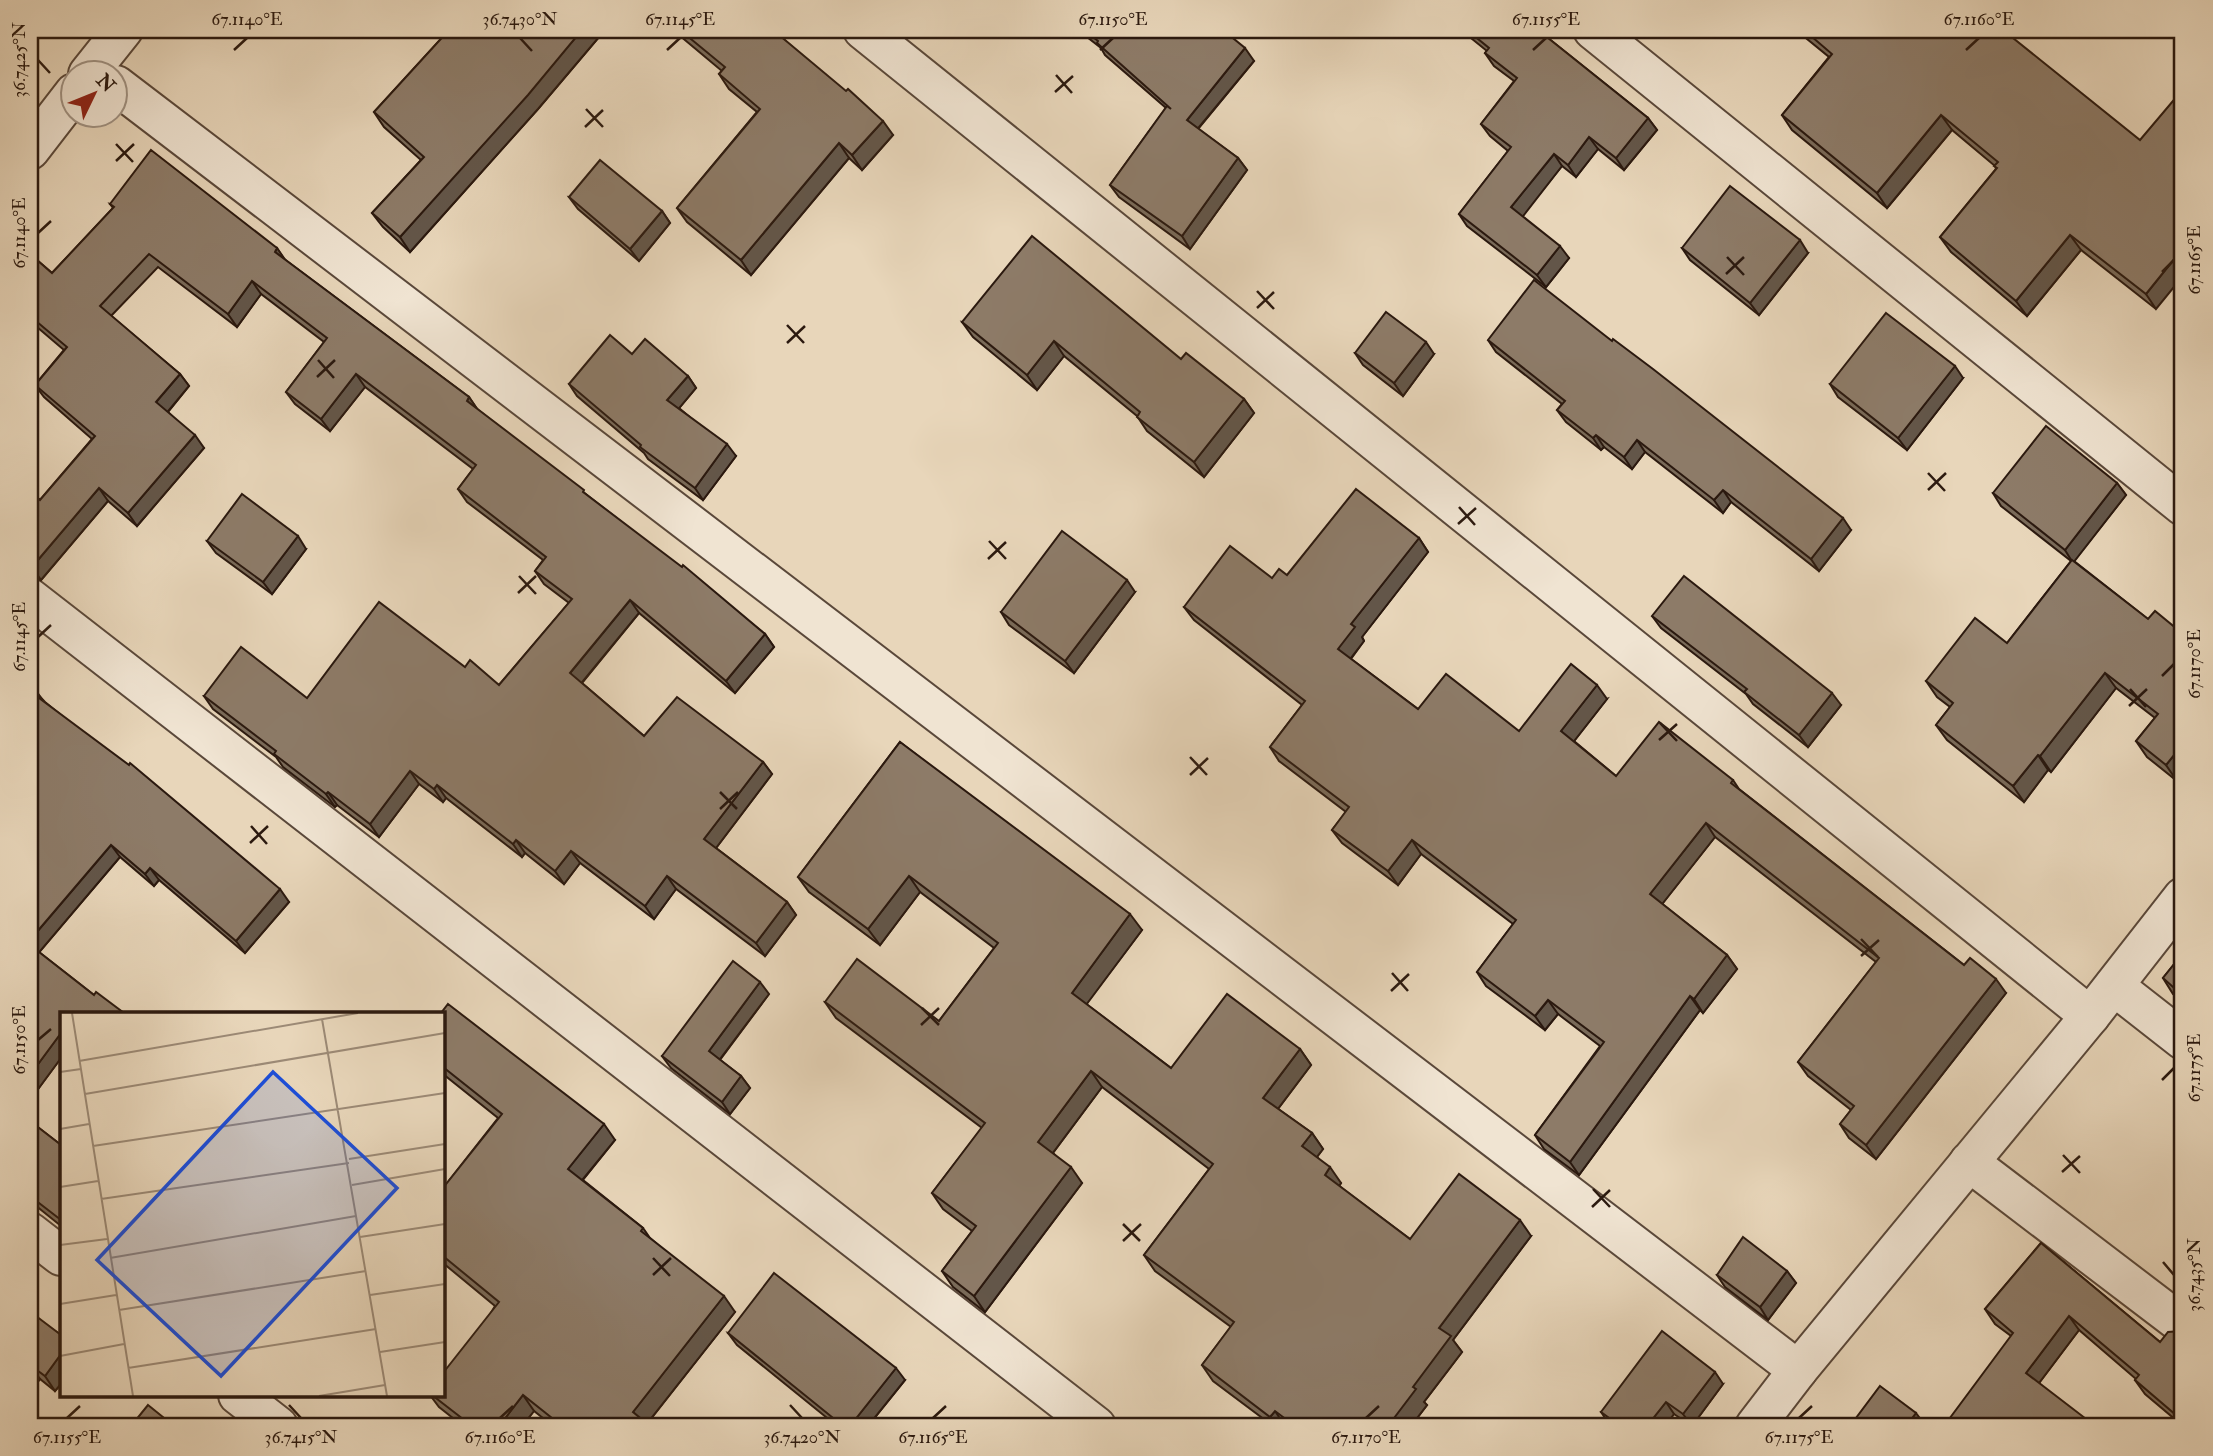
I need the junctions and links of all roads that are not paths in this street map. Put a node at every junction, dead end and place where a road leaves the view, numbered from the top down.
1 (123, 30) edge
2 (863, 30) edge
3 (1593, 30) edge
4 (105, 60) edge
5 (130, 106) edge
6 (60, 116) edge
7 (30, 149) edge
8 (2183, 506) edge
9 (30, 598) edge
10 (2183, 897) edge
11 (2114, 986) junction
12 (2090, 1016) junction
13 (2183, 1041) edge
14 (1969, 1162) junction
15 (30, 1232) edge
16 (60, 1255) edge
17 (2183, 1325) edge
18 (1798, 1370) junction
19 (239, 1396) edge
20 (278, 1426) edge
21 (1096, 1426) edge
22 (1755, 1426) edge

1 - 4 street
2 - 12 street
3 - 8 street
5 - 18 street
6 - 7 street
9 - 21 street
10 - 11 street
11 - 12 street
11 - 13 street
12 - 14 street
14 - 17 street
14 - 18 street
15 - 16 street
18 - 22 street
19 - 20 street

